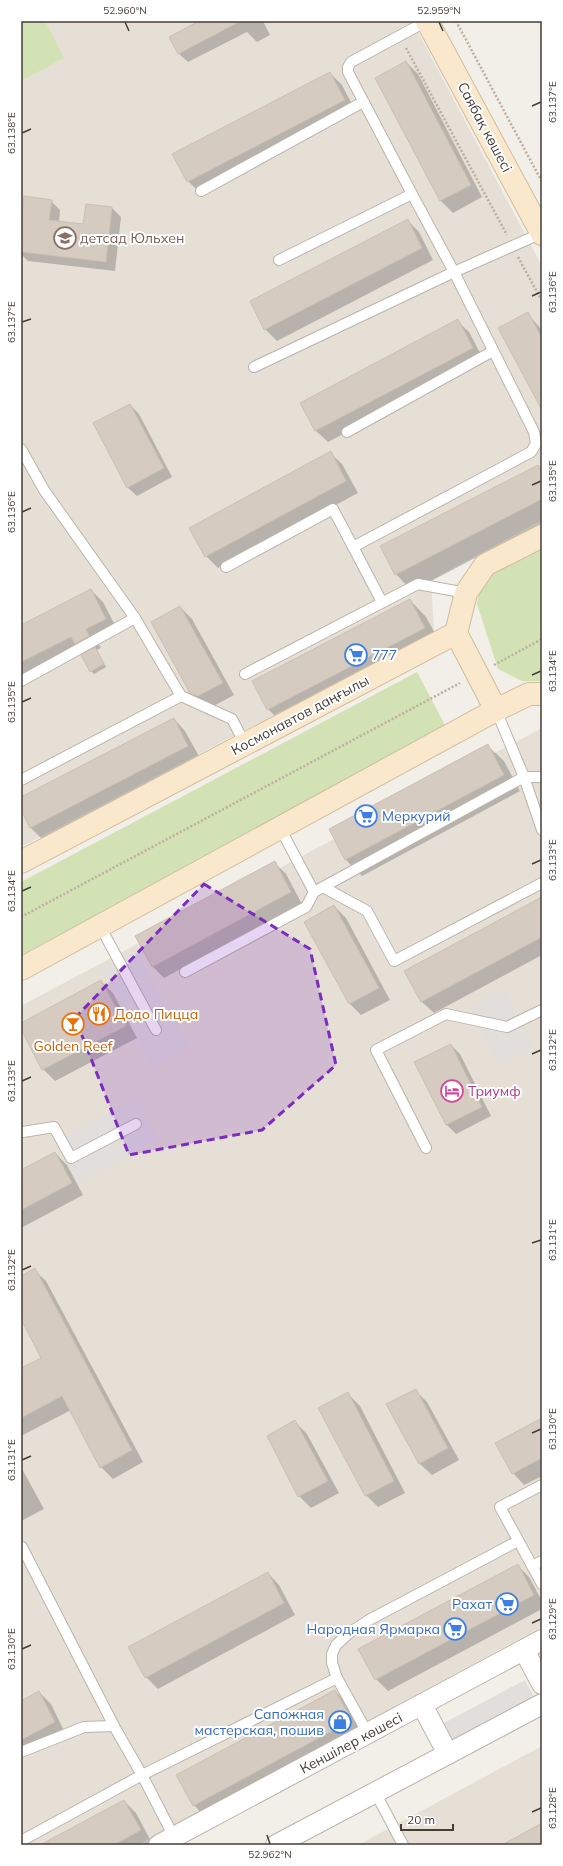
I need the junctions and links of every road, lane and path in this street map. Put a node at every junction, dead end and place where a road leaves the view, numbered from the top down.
1 (427, 21) edge
2 (456, 21) edge
3 (399, 36) junction
4 (363, 102) junction
5 (542, 182) edge
6 (201, 191) dead end
7 (412, 194) junction
8 (542, 234) edge
9 (513, 247) junction
10 (279, 260) dead end
11 (454, 272) junction
12 (542, 301) edge
13 (493, 351) junction
14 (254, 367) dead end
15 (347, 432) dead end
16 (21, 449) edge
17 (542, 536) edge
18 (353, 547) junction
19 (226, 567) dead end
20 (466, 593) junction
21 (382, 602) junction
22 (135, 618) junction
23 (456, 634) junction
24 (542, 639) edge
25 (245, 674) dead end
26 (477, 674) junction
27 (21, 681) edge
28 (542, 694) edge
29 (181, 696) junction
30 (496, 710) junction
31 (245, 744) junction
32 (542, 776) edge
33 (524, 777) junction
34 (21, 780) edge
35 (280, 828) junction
36 (542, 830) edge
37 (21, 862) edge
38 (542, 882) edge
39 (318, 889) junction
40 (21, 918) edge
41 (100, 926) junction
42 (21, 969) edge
43 (185, 972) dead end
44 (542, 1010) edge
45 (156, 1030) dead end
46 (136, 1124) dead end
47 (22, 1131) edge
48 (426, 1148) dead end
49 (542, 1485) edge
50 (518, 1541) junction
51 (22, 1547) edge
52 (542, 1561) edge
53 (532, 1566) junction
54 (542, 1584) edge
55 (542, 1640) edge
56 (524, 1650) junction
57 (337, 1678) junction
58 (542, 1684) edge
59 (542, 1704) edge
60 (422, 1705) junction
61 (114, 1726) junction
62 (368, 1734) junction
63 (21, 1752) edge
64 (448, 1754) junction
65 (142, 1775) junction
66 (375, 1792) junction
67 (21, 1841) edge
68 (167, 1841) edge
69 (276, 1845) edge
70 (403, 1845) edge

1 - 3 lane
1 - 8 street, Саябақ көшесі
2 - 5 path
3 - 4 lane
3 - 9 path
4 - 6 lane
4 - 7 lane
7 - 10 lane
7 - 11 lane
8 - 9 lane
9 - 11 lane
9 - 12 path
11 - 13 lane
11 - 14 lane
13 - 15 lane
13 - 18 lane
16 - 22 lane
17 - 20 street
18 - 19 lane
18 - 21 lane
20 - 21 lane
20 - 23 street
21 - 25 lane
22 - 27 lane
22 - 29 lane
23 - 26 street
23 - 31 street, Космонавтов даңғылы
24 - 26 path
26 - 30 street
26 - 40 path
28 - 30 street
29 - 31 lane
29 - 34 lane
30 - 33 lane
30 - 35 street
31 - 37 street, Космонавтов даңғылы
32 - 33 lane
33 - 36 lane
33 - 39 lane
35 - 39 lane
35 - 41 street
38 - 39 lane
39 - 43 lane
41 - 42 street
41 - 45 lane
44 - 48 lane
46 - 47 lane
49 - 50 lane
50 - 53 lane
50 - 57 lane
51 - 61 lane
52 - 53 lane
53 - 54 lane
55 - 56 street, Кеншілер көшесі
56 - 58 street
56 - 60 street, Кеншілер көшесі
57 - 62 lane
57 - 65 lane
59 - 64 street
60 - 62 street, Кеншілер көшесі
60 - 64 street
61 - 63 lane
61 - 65 lane
62 - 68 street, Кеншілер көшесі
64 - 66 street
65 - 67 lane
65 - 68 lane
66 - 69 street
66 - 70 lane

